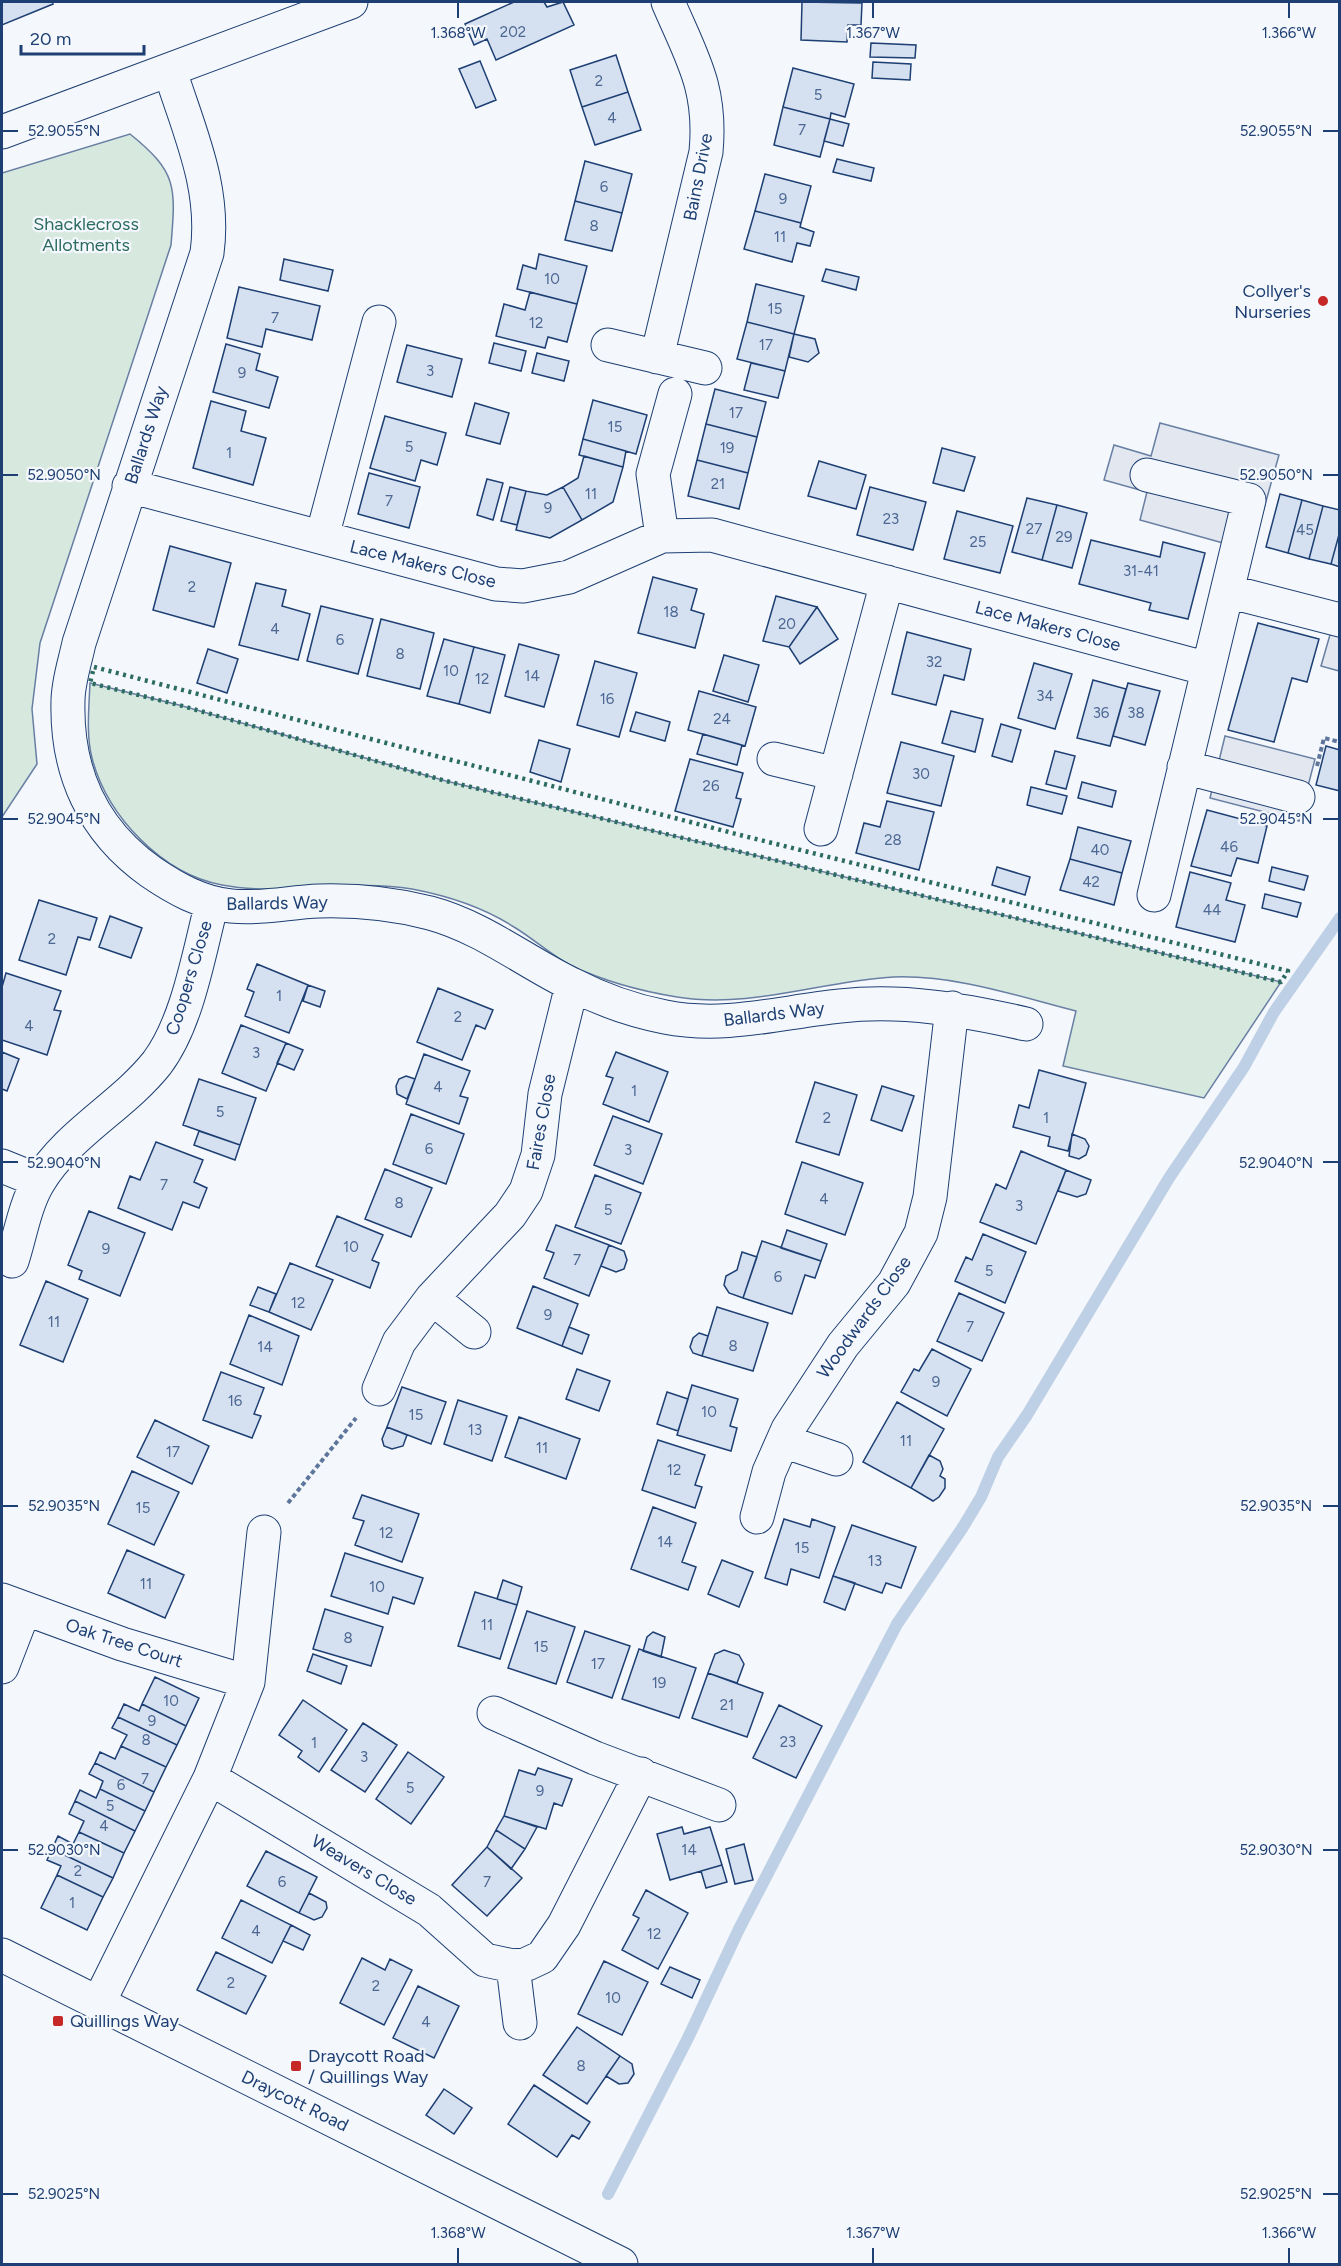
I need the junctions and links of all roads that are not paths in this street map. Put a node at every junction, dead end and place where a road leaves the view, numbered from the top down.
1 (351, 2) edge
2 (668, 2) edge
3 (170, 71) junction
4 (2, 132) edge
5 (379, 322) dead end
6 (608, 345) dead end
7 (657, 357) junction
8 (705, 368) dead end
9 (675, 394) dead end
10 (1147, 475) dead end
11 (129, 486) junction
12 (662, 536) junction
13 (322, 537) junction
14 (1229, 581) junction
15 (887, 582) junction
16 (1340, 620) edge
17 (1208, 669) junction
18 (774, 759) dead end
19 (1183, 772) junction
20 (836, 774) junction
21 (1298, 797) dead end
22 (820, 829) dead end
23 (1154, 895) dead end
24 (212, 903) junction
25 (572, 985) junction
26 (952, 1008) junction
27 (1026, 1024) dead end
28 (2, 1166) edge
29 (39, 1181) junction
30 (12, 1261) dead end
31 (432, 1298) junction
32 (474, 1332) dead end
33 (379, 1389) road end
34 (783, 1441) junction
35 (836, 1460) dead end
36 (757, 1517) dead end
37 (264, 1532) road end
38 (13, 1605) edge
39 (2, 1667) edge
40 (248, 1682) junction
41 (494, 1713) dead end
42 (640, 1774) junction
43 (210, 1778) junction
44 (719, 1805) dead end
45 (2, 1955) edge
46 (513, 1966) junction
47 (98, 2004) junction
48 (520, 2023) dead end
49 (621, 2265) edge

1 - 3 street
2 - 7 street, Bains Drive
3 - 4 street
3 - 11 street, Ballards Way
5 - 13 street
6 - 7 street
7 - 8 street
9 - 12 street
10 - 14 street
11 - 13 street, Lace Makers Close
11 - 24 street, Ballards Way
12 - 13 street, Lace Makers Close
12 - 15 street, Lace Makers Close
14 - 16 street
14 - 17 street
15 - 17 street, Lace Makers Close
15 - 20 street
17 - 19 street
18 - 20 street
19 - 21 street
19 - 23 street
20 - 22 street
24 - 25 street, Ballards Way
24 - 29 street, Coopers Close
25 - 26 street, Ballards Way
25 - 31 street, Faires Close
26 - 27 street, Ballards Way
26 - 34 street, Woodwards Close
28 - 29 street
29 - 30 street, Coopers Close
31 - 32 street
31 - 33 street, Faires Close
34 - 35 street
34 - 36 street, Woodwards Close
37 - 40 street
38 - 39 street
38 - 40 street, Oak Tree Court
40 - 43 street
41 - 42 street
42 - 44 street
42 - 46 street
43 - 46 street, Weavers Close
43 - 47 street
45 - 47 street, Draycott Road
46 - 48 street
47 - 49 street, Draycott Road

